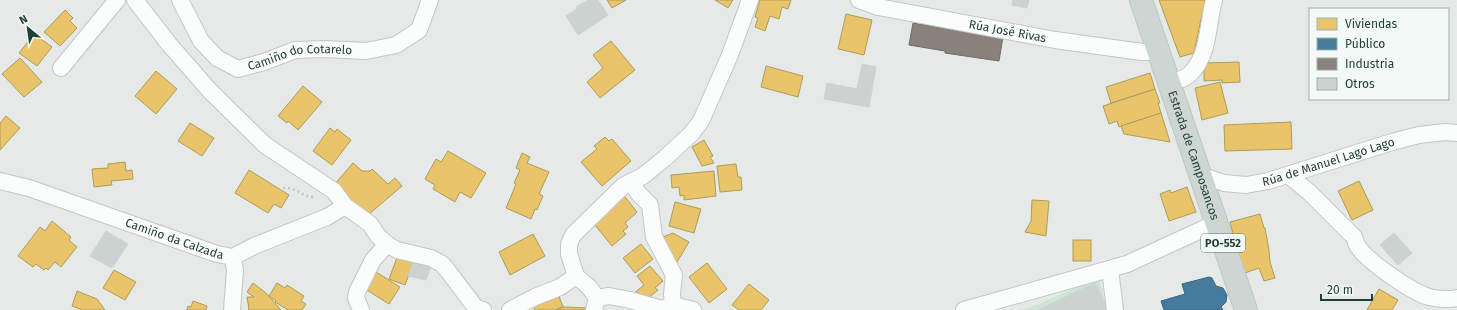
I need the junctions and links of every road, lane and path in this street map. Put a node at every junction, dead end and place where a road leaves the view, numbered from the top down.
1 (117, 0) edge
2 (135, 0) edge
3 (180, 0) edge
4 (430, 0) edge
5 (750, 0) edge
6 (858, 0) edge
7 (1141, 0) edge
8 (1214, 0) edge
9 (879, 3) edge
10 (1159, 52) junction
11 (62, 68) dead end
12 (1170, 83) junction
13 (1457, 133) edge
14 (1200, 175) junction
15 (1288, 175) junction
16 (0, 181) edge
17 (631, 182) junction
18 (283, 188) dead end
19 (318, 200) dead end
20 (345, 206) junction
21 (1216, 223) junction
22 (386, 244) junction
23 (233, 257) junction
24 (1110, 269) junction
25 (576, 276) junction
26 (1457, 298) edge
27 (595, 304) edge
28 (673, 305) junction
29 (232, 310) edge
30 (361, 310) edge
31 (478, 310) edge
32 (510, 310) edge
33 (693, 310) edge
34 (964, 310) edge
35 (1115, 310) edge
36 (1246, 310) edge

1 - 11 street
2 - 20 street
3 - 4 street, Camiño do Cotarelo
5 - 17 street
6 - 9 street, Rúa José Rivas
7 - 10 main road, Estrada de Camposancos / PO-552
8 - 12 street
9 - 10 street, Rúa José Rivas
10 - 12 main road, Estrada de Camposancos / PO-552
12 - 14 main road, Estrada de Camposancos / PO-552
13 - 15 street, Rúa de Manuel Lago Lago
14 - 15 street, Rúa de Manuel Lago Lago
14 - 21 main road, Estrada de Camposancos / PO-552
15 - 26 street
16 - 23 street, Camiño da Calzada
17 - 25 street
17 - 28 street
18 - 19 path
20 - 22 street
20 - 23 street, Camiño da Calzada
21 - 24 street
21 - 36 main road, Estrada de Camposancos / PO-552
22 - 30 street
22 - 31 street
23 - 29 street
24 - 34 street
24 - 35 street
25 - 27 street
25 - 32 street
27 - 28 street
28 - 33 street

